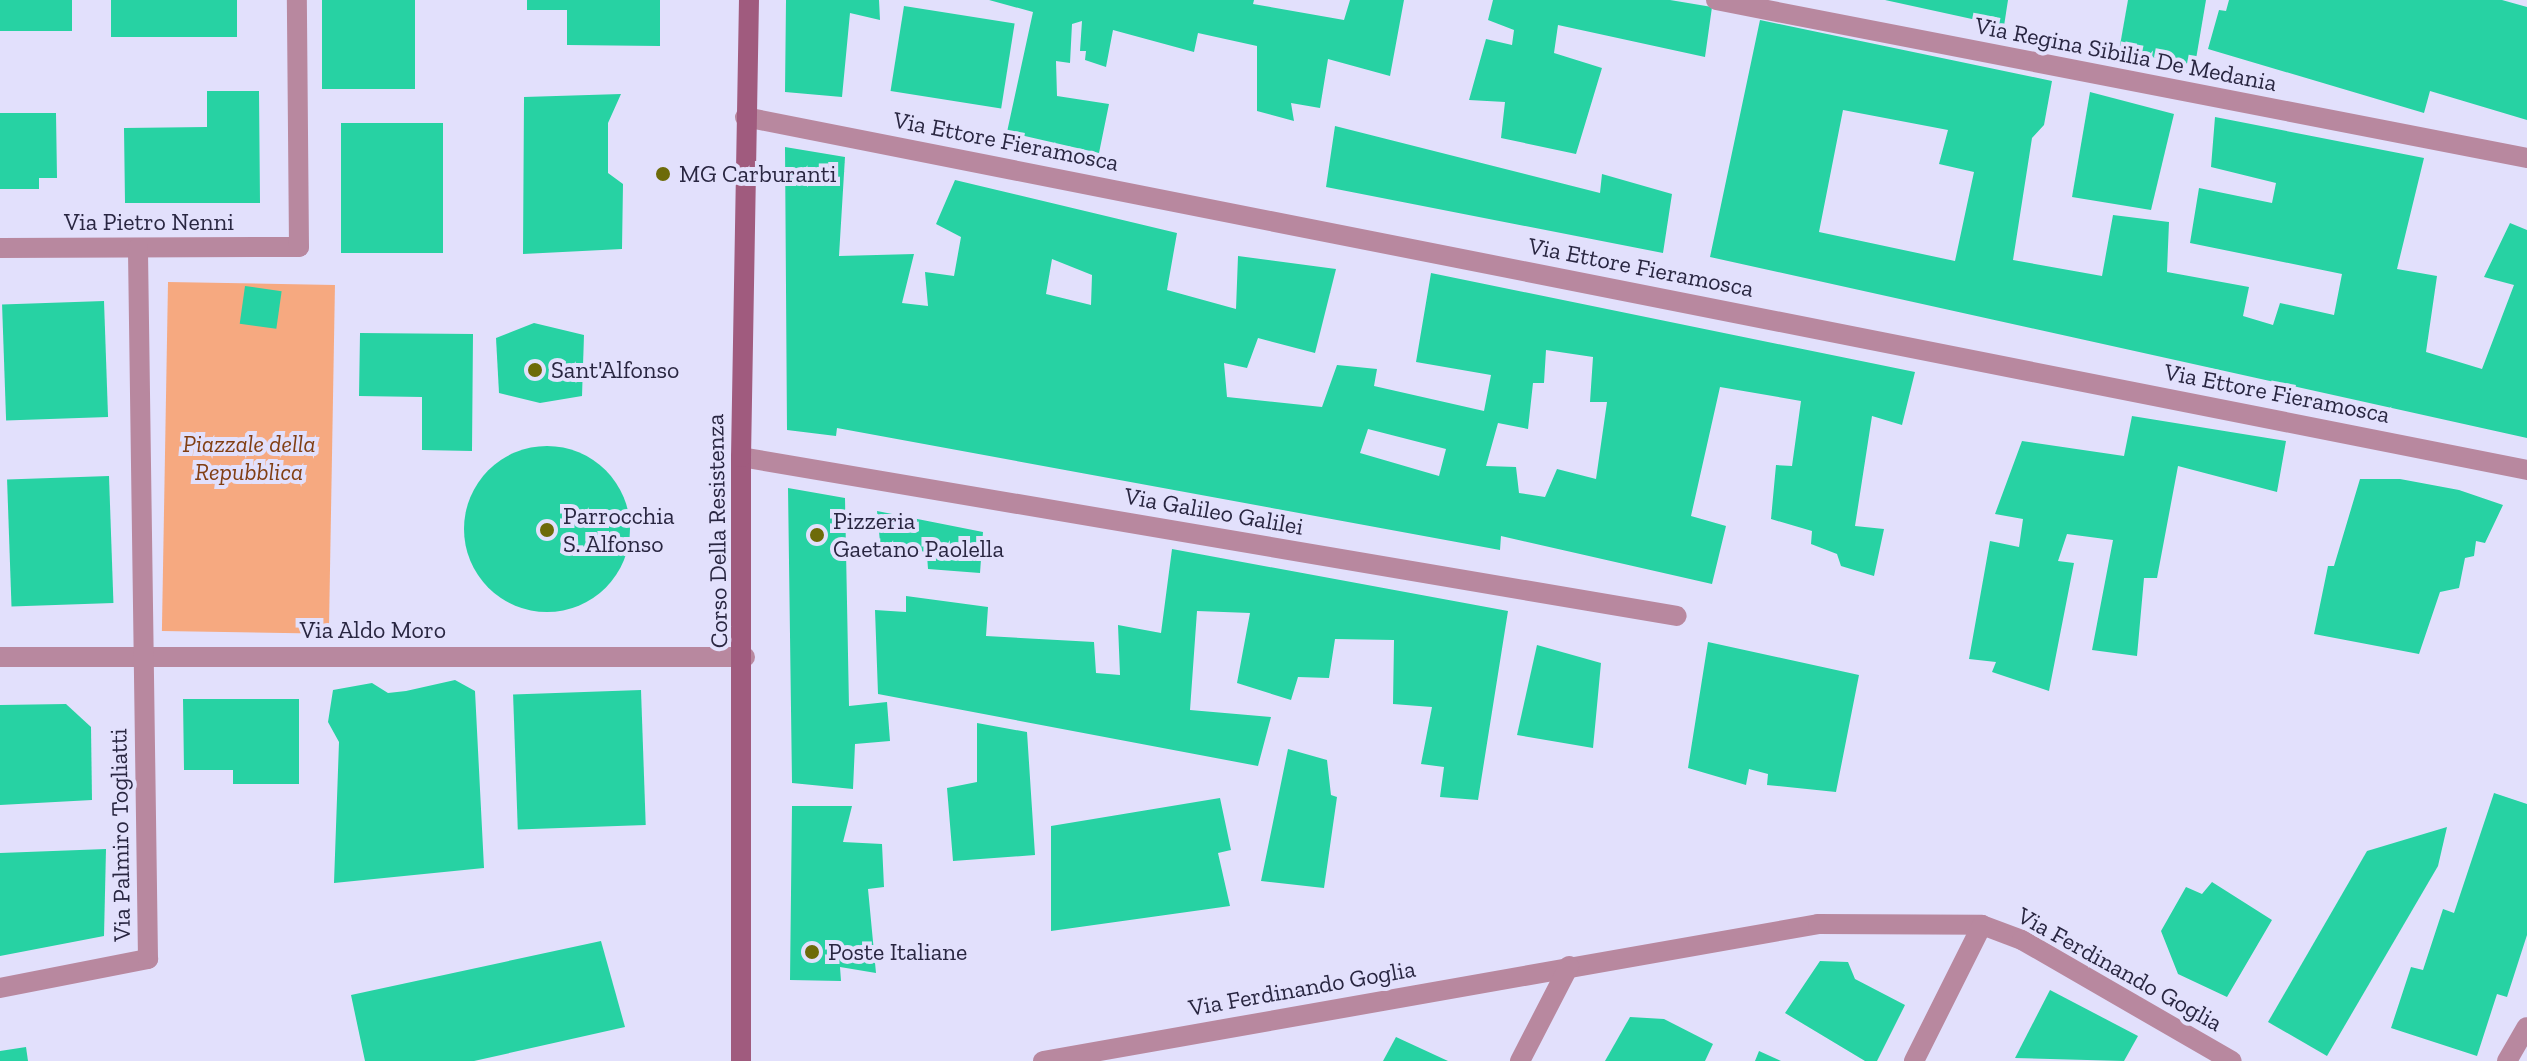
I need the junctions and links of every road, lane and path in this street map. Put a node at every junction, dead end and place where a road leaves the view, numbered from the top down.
1 (297, 0) edge
2 (749, 0) edge
3 (1716, 0) edge
4 (745, 117) junction
5 (2527, 158) edge
6 (0, 248) edge
7 (138, 248) junction
8 (741, 457) junction
9 (2527, 470) edge
10 (1677, 616) dead end
11 (142, 655) junction
12 (0, 657) edge
13 (745, 657) junction
14 (1982, 925) junction
15 (1569, 966) junction
16 (0, 988) edge
17 (2527, 1027) edge
18 (741, 1061) edge
19 (1043, 1061) edge
20 (1520, 1061) edge
21 (1914, 1061) edge
22 (2232, 1061) edge
23 (2507, 1061) edge

1 - 7 street, Via Pietro Nenni
2 - 4 main road, Corso Della Resistenza
3 - 5 street, Via Regina Sibilia De Medania
4 - 8 main road, Corso Della Resistenza
4 - 9 street, Via Ettore Fieramosca
6 - 7 street, Via Pietro Nenni
7 - 11 street
8 - 10 street, Via Galileo Galilei
8 - 13 main road, Corso Della Resistenza
11 - 12 street, Via Aldo Moro
11 - 13 street, Via Aldo Moro
11 - 16 street, Via Palmiro Togliatti
13 - 18 main road, Corso Della Resistenza
14 - 15 street, Via Ferdinando Goglia
14 - 21 street, Via Ferdinando Goglia
14 - 22 street, Via Ferdinando Goglia
15 - 19 street, Via Ferdinando Goglia
15 - 20 street
17 - 23 street

